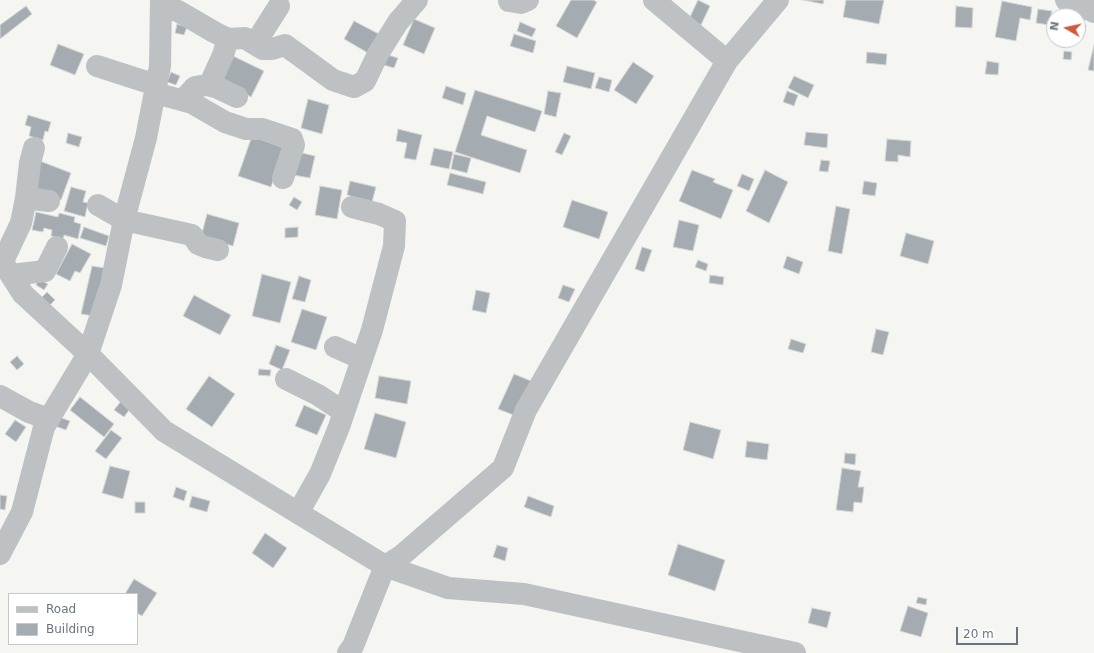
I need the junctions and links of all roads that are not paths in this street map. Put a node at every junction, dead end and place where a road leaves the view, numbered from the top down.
1 (417, 0) edge
2 (654, 0) edge
3 (778, 0) edge
4 (1066, 0) edge
5 (161, 4) edge
6 (1094, 12) edge
7 (228, 39) junction
8 (251, 42) junction
9 (284, 44) junction
10 (727, 61) junction
11 (97, 66) dead end
12 (211, 86) junction
13 (155, 89) junction
14 (237, 97) dead end
15 (183, 100) junction
16 (34, 148) dead end
17 (283, 178) dead end
18 (26, 198) junction
19 (49, 201) dead end
20 (98, 204) dead end
21 (352, 207) dead end
22 (124, 220) junction
23 (57, 247) dead end
24 (218, 250) dead end
25 (5, 265) edge
26 (335, 347) dead end
27 (88, 354) junction
28 (362, 359) junction
29 (286, 379) dead end
30 (0, 396) edge
31 (344, 412) junction
32 (49, 419) junction
33 (298, 513) junction
34 (0, 554) edge
35 (385, 566) junction
36 (742, 648) edge
37 (348, 653) edge
38 (795, 653) edge

1 - 9 street
2 - 10 street
3 - 10 street
4 - 6 street
5 - 7 street
5 - 13 street
7 - 8 street
7 - 12 street
8 - 9 street
8 - 9 street
10 - 35 street
11 - 13 street
12 - 14 street
12 - 15 street
13 - 15 street
13 - 22 street
15 - 17 street
16 - 18 street
18 - 19 street
18 - 25 street
20 - 22 street
21 - 28 street
22 - 24 street
22 - 27 street
23 - 25 street
25 - 27 street
26 - 28 street
27 - 32 street
27 - 33 street
28 - 31 street
29 - 31 street
30 - 32 street
31 - 33 street
32 - 34 street
33 - 35 street
35 - 36 street
35 - 37 street
36 - 38 street

